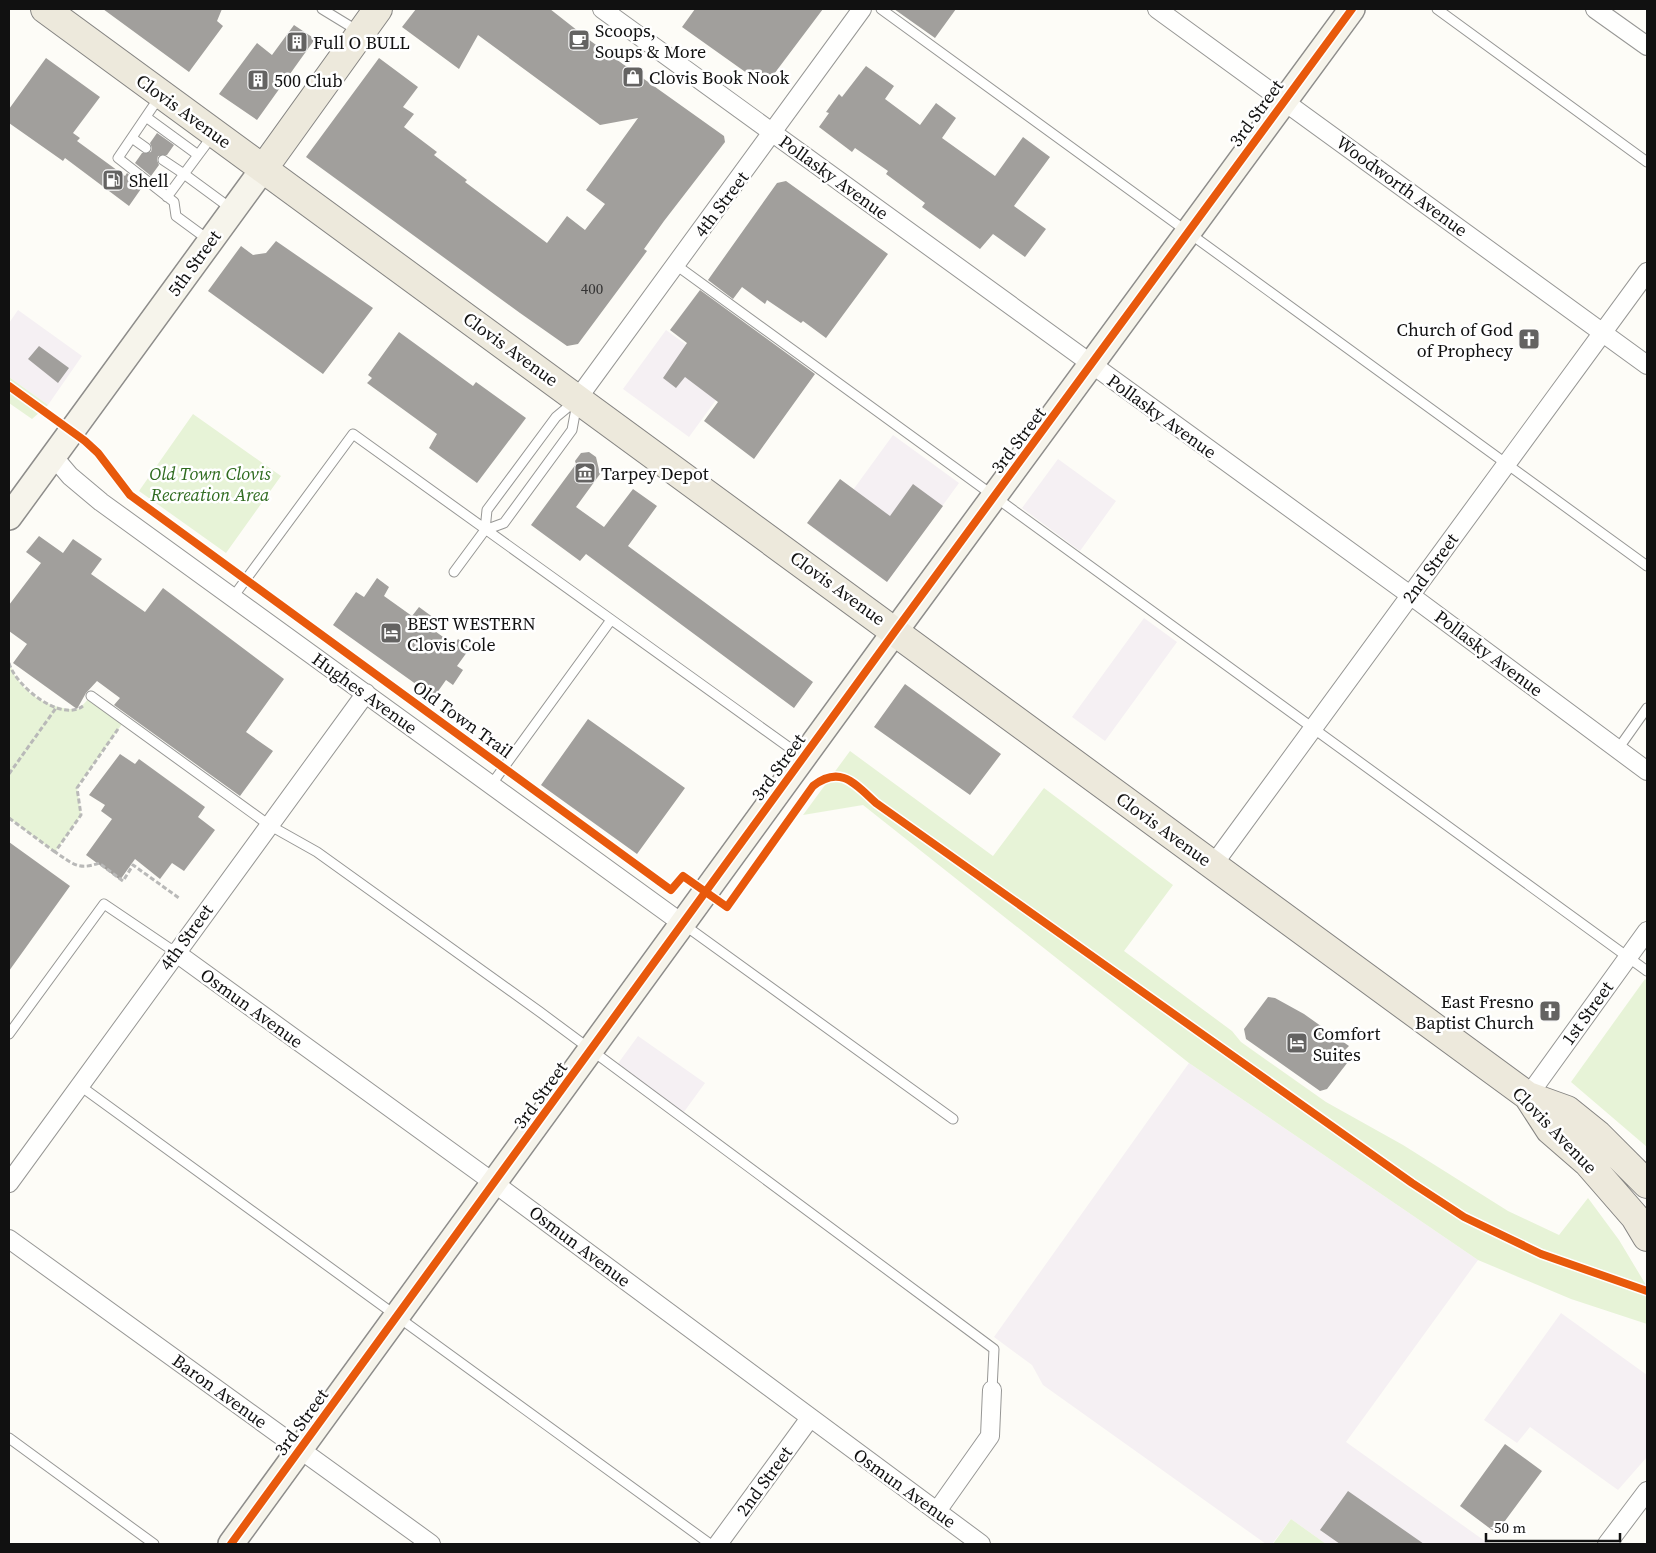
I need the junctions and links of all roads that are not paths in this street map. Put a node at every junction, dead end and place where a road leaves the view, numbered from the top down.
1 (46, 9) edge
2 (322, 9) edge
3 (378, 9) edge
4 (602, 9) edge
5 (862, 9) edge
6 (881, 9) edge
7 (1157, 9) edge
8 (1352, 9) edge
9 (1437, 9) edge
10 (1594, 9) edge
11 (361, 33) junction
12 (1647, 46) edge
13 (162, 94) junction
14 (1284, 100) junction
15 (146, 117) junction
16 (215, 133) junction
17 (773, 133) junction
18 (132, 138) junction
19 (146, 148) dead end
20 (198, 155) junction
21 (163, 160) dead end
22 (1647, 162) edge
23 (263, 169) junction
24 (184, 174) junction
25 (167, 197) junction
26 (233, 210) junction
27 (1188, 232) junction
28 (210, 241) junction
29 (676, 264) junction
30 (1647, 272) edge
31 (1604, 332) junction
32 (1647, 364) edge
33 (1092, 365) junction
34 (578, 398) junction
35 (53, 456) junction
36 (1506, 464) junction
37 (994, 497) junction
38 (9, 517) edge
39 (485, 530) junction
40 (1647, 566) edge
41 (454, 572) dead end
42 (1410, 594) junction
43 (233, 597) junction
44 (611, 620) junction
45 (896, 630) junction
46 (366, 693) junction
47 (91, 696) road end
48 (1647, 708) edge
49 (1313, 728) junction
50 (1618, 748) junction
51 (803, 758) junction
52 (1647, 771) edge
53 (491, 786) junction
54 (269, 825) junction
55 (1213, 865) junction
56 (682, 924) junction
57 (1647, 931) edge
58 (175, 952) junction
59 (1628, 957) junction
60 (1647, 971) edge
61 (9, 1034) edge
62 (590, 1051) junction
63 (79, 1086) junction
64 (1528, 1096) junction
65 (953, 1119) dead end
66 (9, 1182) edge
67 (494, 1183) junction
68 (1647, 1184) edge
69 (1647, 1237) edge
70 (9, 1239) edge
71 (396, 1316) junction
72 (992, 1390) joint
73 (810, 1418) junction
74 (9, 1438) edge
75 (300, 1449) junction
76 (1647, 1491) edge
77 (937, 1511) junction
78 (154, 1544) edge
79 (231, 1544) edge
80 (431, 1544) edge
81 (710, 1544) edge
82 (718, 1544) edge
83 (982, 1544) edge
84 (1607, 1544) edge

1 - 13 main road, Clovis Avenue
2 - 11 lane
3 - 11 main road, 5th Street
4 - 17 street, Pollasky Avenue
5 - 17 street, 4th Street
6 - 27 lane
7 - 14 street, Woodworth Avenue
8 - 14 street, 3rd Street
9 - 22 lane
10 - 12 street
11 - 23 main road, 5th Street
13 - 15 lane
13 - 16 main road, Clovis Avenue
14 - 27 street, 3rd Street
14 - 31 street, Woodworth Avenue
15 - 18 lane
15 - 20 lane
16 - 20 lane
16 - 23 main road, Clovis Avenue
17 - 29 street, 4th Street
17 - 33 street, Pollasky Avenue
18 - 19 lane
18 - 25 lane
20 - 24 lane
21 - 24 lane
23 - 26 street, 5th Street
23 - 34 main road, Clovis Avenue
24 - 25 lane
24 - 26 lane
25 - 28 lane
26 - 28 street, 5th Street
27 - 33 street, 3rd Street
27 - 36 lane
28 - 35 street, 5th Street
29 - 34 street, 4th Street
29 - 37 lane
30 - 31 street, 2nd Street
31 - 32 street, Woodworth Avenue
31 - 36 street, 2nd Street
33 - 37 street, 3rd Street
33 - 42 street, Pollasky Avenue
34 - 39 lane
34 - 39 lane
34 - 45 main road, Clovis Avenue
35 - 38 street, 5th Street
35 - 43 street, Hughes Avenue
36 - 40 lane
36 - 42 street, 2nd Street
37 - 45 street, 3rd Street
37 - 49 lane
39 - 41 lane
39 - 43 lane
39 - 44 lane
42 - 49 street, 2nd Street
42 - 50 street, Pollasky Avenue
43 - 46 street, Hughes Avenue
44 - 51 lane
44 - 53 lane
45 - 51 street, 3rd Street
45 - 55 main road, Clovis Avenue
46 - 53 street, Hughes Avenue
46 - 54 street, 4th Street
47 - 54 lane
48 - 50 lane
49 - 55 street, 2nd Street
49 - 59 lane
50 - 52 street, Pollasky Avenue
51 - 56 street, 3rd Street
53 - 56 street, Hughes Avenue
54 - 58 street, 4th Street
54 - 62 lane
55 - 64 main road, Clovis Avenue
56 - 62 street, 3rd Street
56 - 65 lane
57 - 59 street, 1st Street
58 - 61 lane
58 - 63 street, 4th Street
58 - 67 street, Osmun Avenue
59 - 60 lane
59 - 64 street, 1st Street
62 - 67 street, 3rd Street
62 - 72 lane
63 - 66 street, 4th Street
63 - 71 lane
64 - 68 main road
64 - 69 main road, Clovis Avenue
67 - 71 street, 3rd Street
67 - 73 street, Osmun Avenue
70 - 75 street, Baron Avenue
71 - 75 street, 3rd Street
71 - 81 lane
72 - 77 street
73 - 77 street, Osmun Avenue
73 - 82 street, 2nd Street
74 - 78 lane
75 - 79 street, 3rd Street
75 - 80 street, Baron Avenue
76 - 84 street
77 - 83 street, Osmun Avenue

